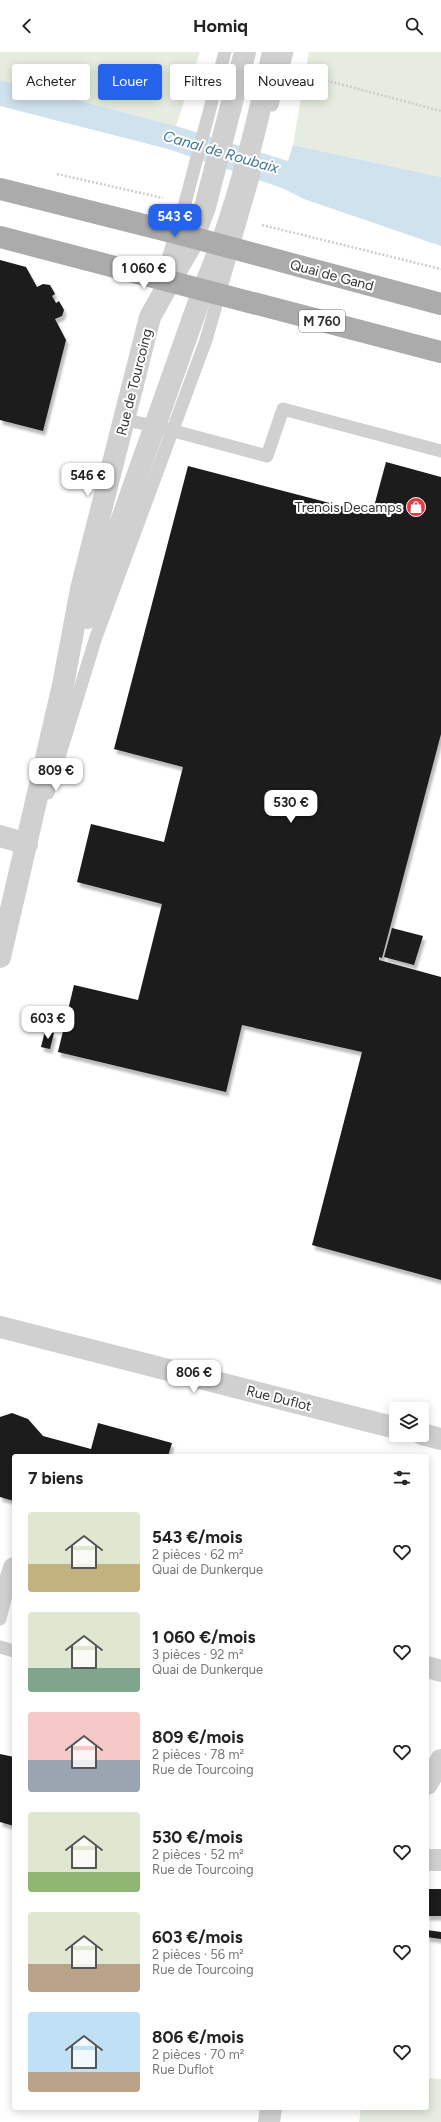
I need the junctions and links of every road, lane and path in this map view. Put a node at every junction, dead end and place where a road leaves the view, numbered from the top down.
1 (225, 52) edge
2 (245, 52) edge
3 (273, 52) edge
4 (287, 52) edge
5 (228, 64) edge
6 (272, 64) edge
7 (281, 64) edge
8 (236, 65) edge
9 (328, 81) edge
10 (223, 100) edge
11 (267, 100) edge
12 (441, 111) edge
13 (54, 173) dead end
14 (0, 189) edge
15 (195, 205) junction
16 (257, 224) dead end
17 (185, 235) junction
18 (0, 237) edge
19 (228, 247) junction
20 (441, 269) edge
21 (166, 280) junction
22 (212, 292) junction
23 (441, 304) edge
24 (441, 352) edge
25 (125, 420) junction
26 (164, 428) junction
27 (441, 451) edge
28 (63, 684) junction
29 (0, 836) edge
30 (27, 844) junction
31 (16, 892) junction
32 (0, 957) edge
33 (0, 1327) edge
34 (389, 1426) edge
35 (429, 1436) edge
36 (441, 1439) edge
37 (0, 1559) edge
38 (12, 1562) edge
39 (11, 1578) edge
40 (0, 1619) edge
41 (0, 1647) edge
42 (12, 1650) edge
43 (429, 1668) edge
44 (441, 1671) edge
45 (441, 1760) edge
46 (429, 1781) edge
47 (429, 1860) edge
48 (441, 1860) edge
49 (271, 2110) edge
50 (269, 2122) edge

1 - 5 lane
2 - 8 street, Rue de Tourcoing
3 - 6 street, Rue de Tourcoing
4 - 7 lane
9 - 12 path
10 - 15 street, Rue de Tourcoing
11 - 19 street, Rue de Tourcoing
13 - 15 path
14 - 17 main road, Quai de Gand
15 - 17 street, Rue de Tourcoing
16 - 20 path
17 - 19 main road, Quai de Gand
17 - 21 street, Rue de Tourcoing
18 - 21 main road, M 760
19 - 22 street, Rue de Tourcoing
19 - 23 main road, Quai de Gand
21 - 22 main road, M 760
21 - 25 street, Rue de Tourcoing
22 - 24 main road, M 760
22 - 26 street, Rue de Tourcoing
25 - 26 lane
25 - 28 street, Rue de Tourcoing
26 - 27 lane
26 - 28 street, Rue de Tourcoing
26 - 31 lane
28 - 30 street, Rue de Tourcoing
29 - 30 street
30 - 31 street, Rue de Tourcoing
31 - 32 street, Rue de Tourcoing
33 - 34 street, Rue Duflot
35 - 36 street
37 - 38 street
39 - 40 lane
41 - 42 lane
43 - 44 street
45 - 46 street
47 - 48 street
49 - 50 street

